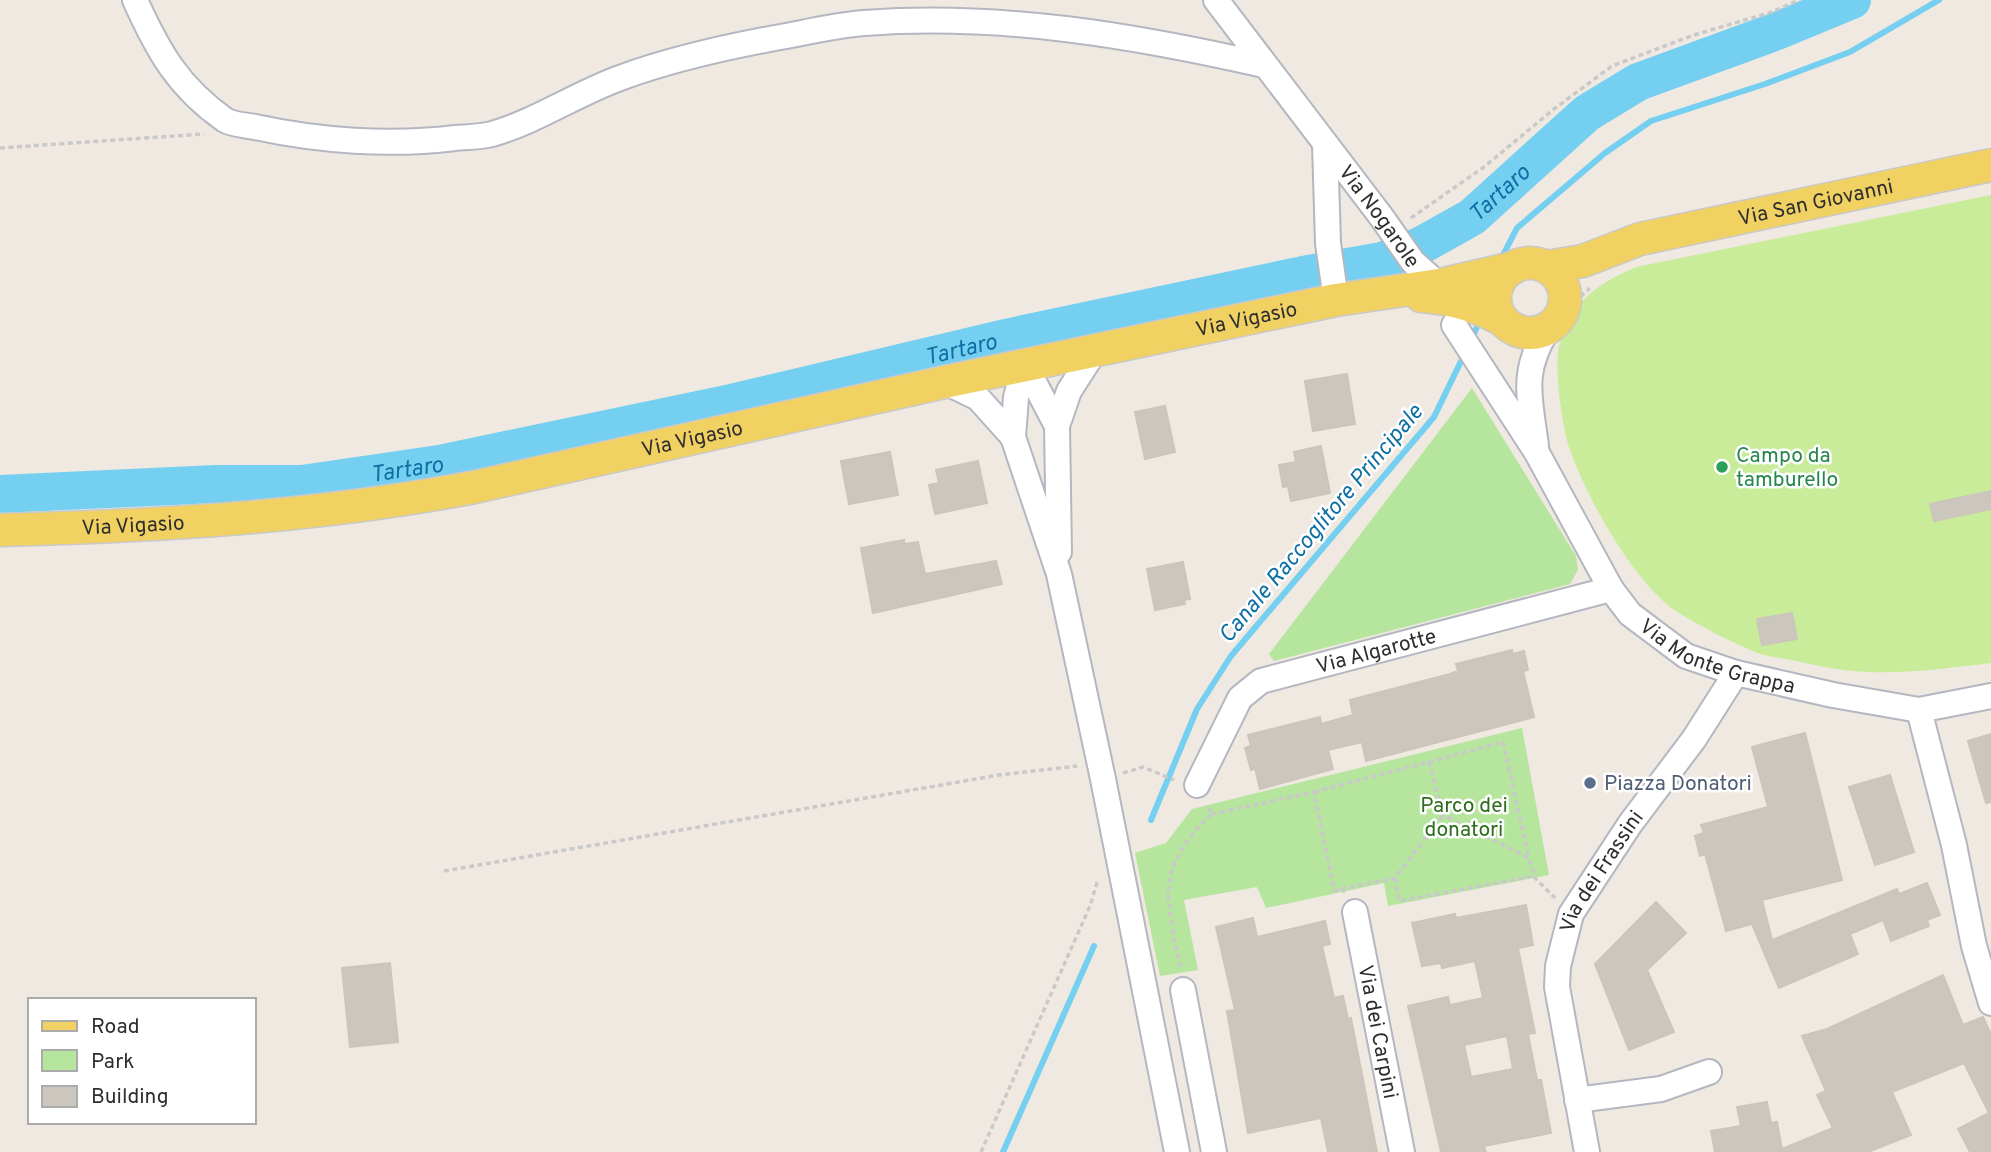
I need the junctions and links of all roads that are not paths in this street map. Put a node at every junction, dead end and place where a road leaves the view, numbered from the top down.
1 (135, 0) edge
2 (1216, 0) edge
3 (1264, 65) junction
4 (1325, 144) junction
5 (1991, 166) edge
6 (1353, 180) junction
7 (1328, 186) junction
8 (1640, 239) junction
9 (1530, 266) junction
10 (1428, 289) junction
11 (1335, 294) junction
12 (1535, 328) junction
13 (1457, 330) dead end
14 (1094, 352) junction
15 (1025, 365) junction
16 (946, 382) junction
17 (1057, 426) junction
18 (1013, 437) junction
19 (1537, 453) junction
20 (0, 530) edge
21 (1059, 574) junction
22 (1611, 589) junction
23 (1736, 673) junction
24 (1991, 696) edge
25 (1919, 710) junction
26 (1189, 784) road end
27 (1355, 912) road end
28 (1183, 990) road end
29 (1991, 1003) edge
30 (1709, 1072) dead end
31 (1577, 1100) junction
32 (1177, 1152) edge
33 (1214, 1152) edge
34 (1402, 1152) edge
35 (1587, 1152) edge

1 - 3 street
2 - 3 street, Via Nogarole
3 - 4 street, Via Nogarole
4 - 6 street, Via Nogarole
4 - 7 street, Via Nogarole
5 - 8 main road, Via San Giovanni
6 - 7 street
6 - 10 street, Via Nogarole
7 - 11 street, Via Nogarole
8 - 9 main road, Via San Giovanni
8 - 12 main road, Via San Giovanni
9 - 10 main road, Via Vigasio
9 - 12 main road
9 - 12 main road
10 - 11 main road, Via Vigasio
10 - 12 main road, Via Vigasio
11 - 14 main road, Via Vigasio
12 - 19 street, Via Monte Grappa
13 - 19 street, Via Monte Grappa
14 - 15 main road, Via Vigasio
14 - 17 street
15 - 16 main road, Via Vigasio
15 - 17 street
15 - 18 street
16 - 18 street
16 - 20 main road, Via Vigasio
17 - 21 street
18 - 21 street
19 - 22 street, Via Monte Grappa
21 - 32 street
22 - 23 street, Via Monte Grappa
22 - 26 street, Via Algarotte
23 - 25 street, Via Monte Grappa
23 - 31 street, Via dei Frassini
24 - 25 street, Via Monte Grappa
25 - 29 street
27 - 34 street, Via dei Carpini
28 - 33 street
30 - 31 street
31 - 35 street, Via dei Frassini

